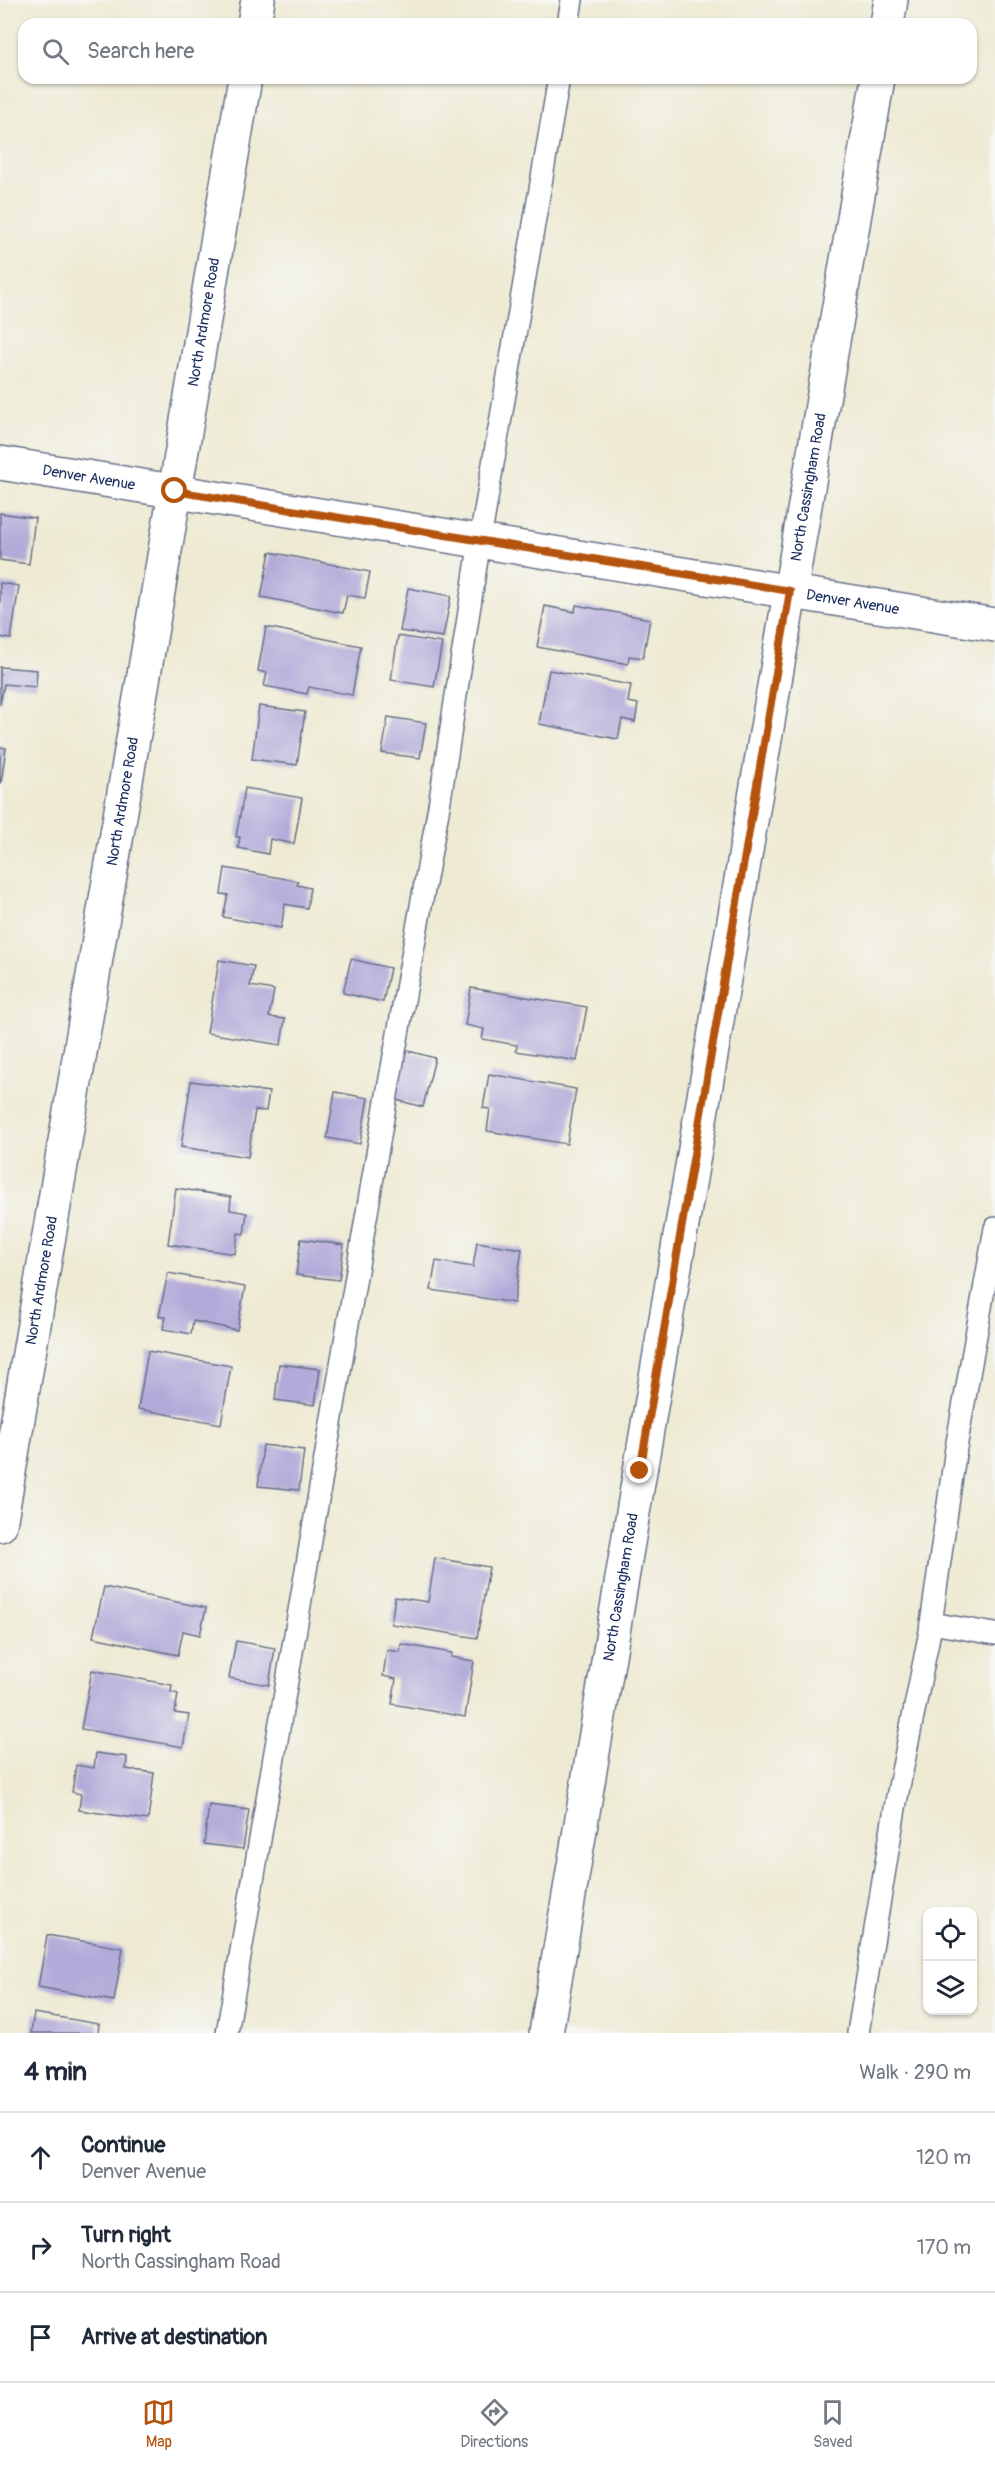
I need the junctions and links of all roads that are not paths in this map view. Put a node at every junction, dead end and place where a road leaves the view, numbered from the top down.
1 (258, 0) edge
2 (572, 0) edge
3 (891, 0) edge
4 (255, 18) edge
5 (569, 18) edge
6 (888, 18) edge
7 (244, 84) edge
8 (558, 84) edge
9 (877, 84) edge
10 (0, 463) edge
11 (175, 491) junction
12 (480, 540) junction
13 (790, 591) junction
14 (995, 625) edge
15 (995, 1228) edge
16 (0, 1525) edge
17 (931, 1623) junction
18 (995, 1634) edge
19 (227, 2033) edge
20 (546, 2033) edge
21 (858, 2033) edge

1 - 4 street
2 - 5 lane
3 - 6 street
7 - 11 street, North Ardmore Road
8 - 12 lane
9 - 13 street, North Cassingham Road
10 - 11 street, Denver Avenue
11 - 12 street, Denver Avenue
11 - 16 street, North Ardmore Road
12 - 13 street, Denver Avenue
12 - 19 lane
13 - 14 street, Denver Avenue
13 - 20 street, North Cassingham Road
15 - 17 lane
17 - 18 lane
17 - 21 lane

